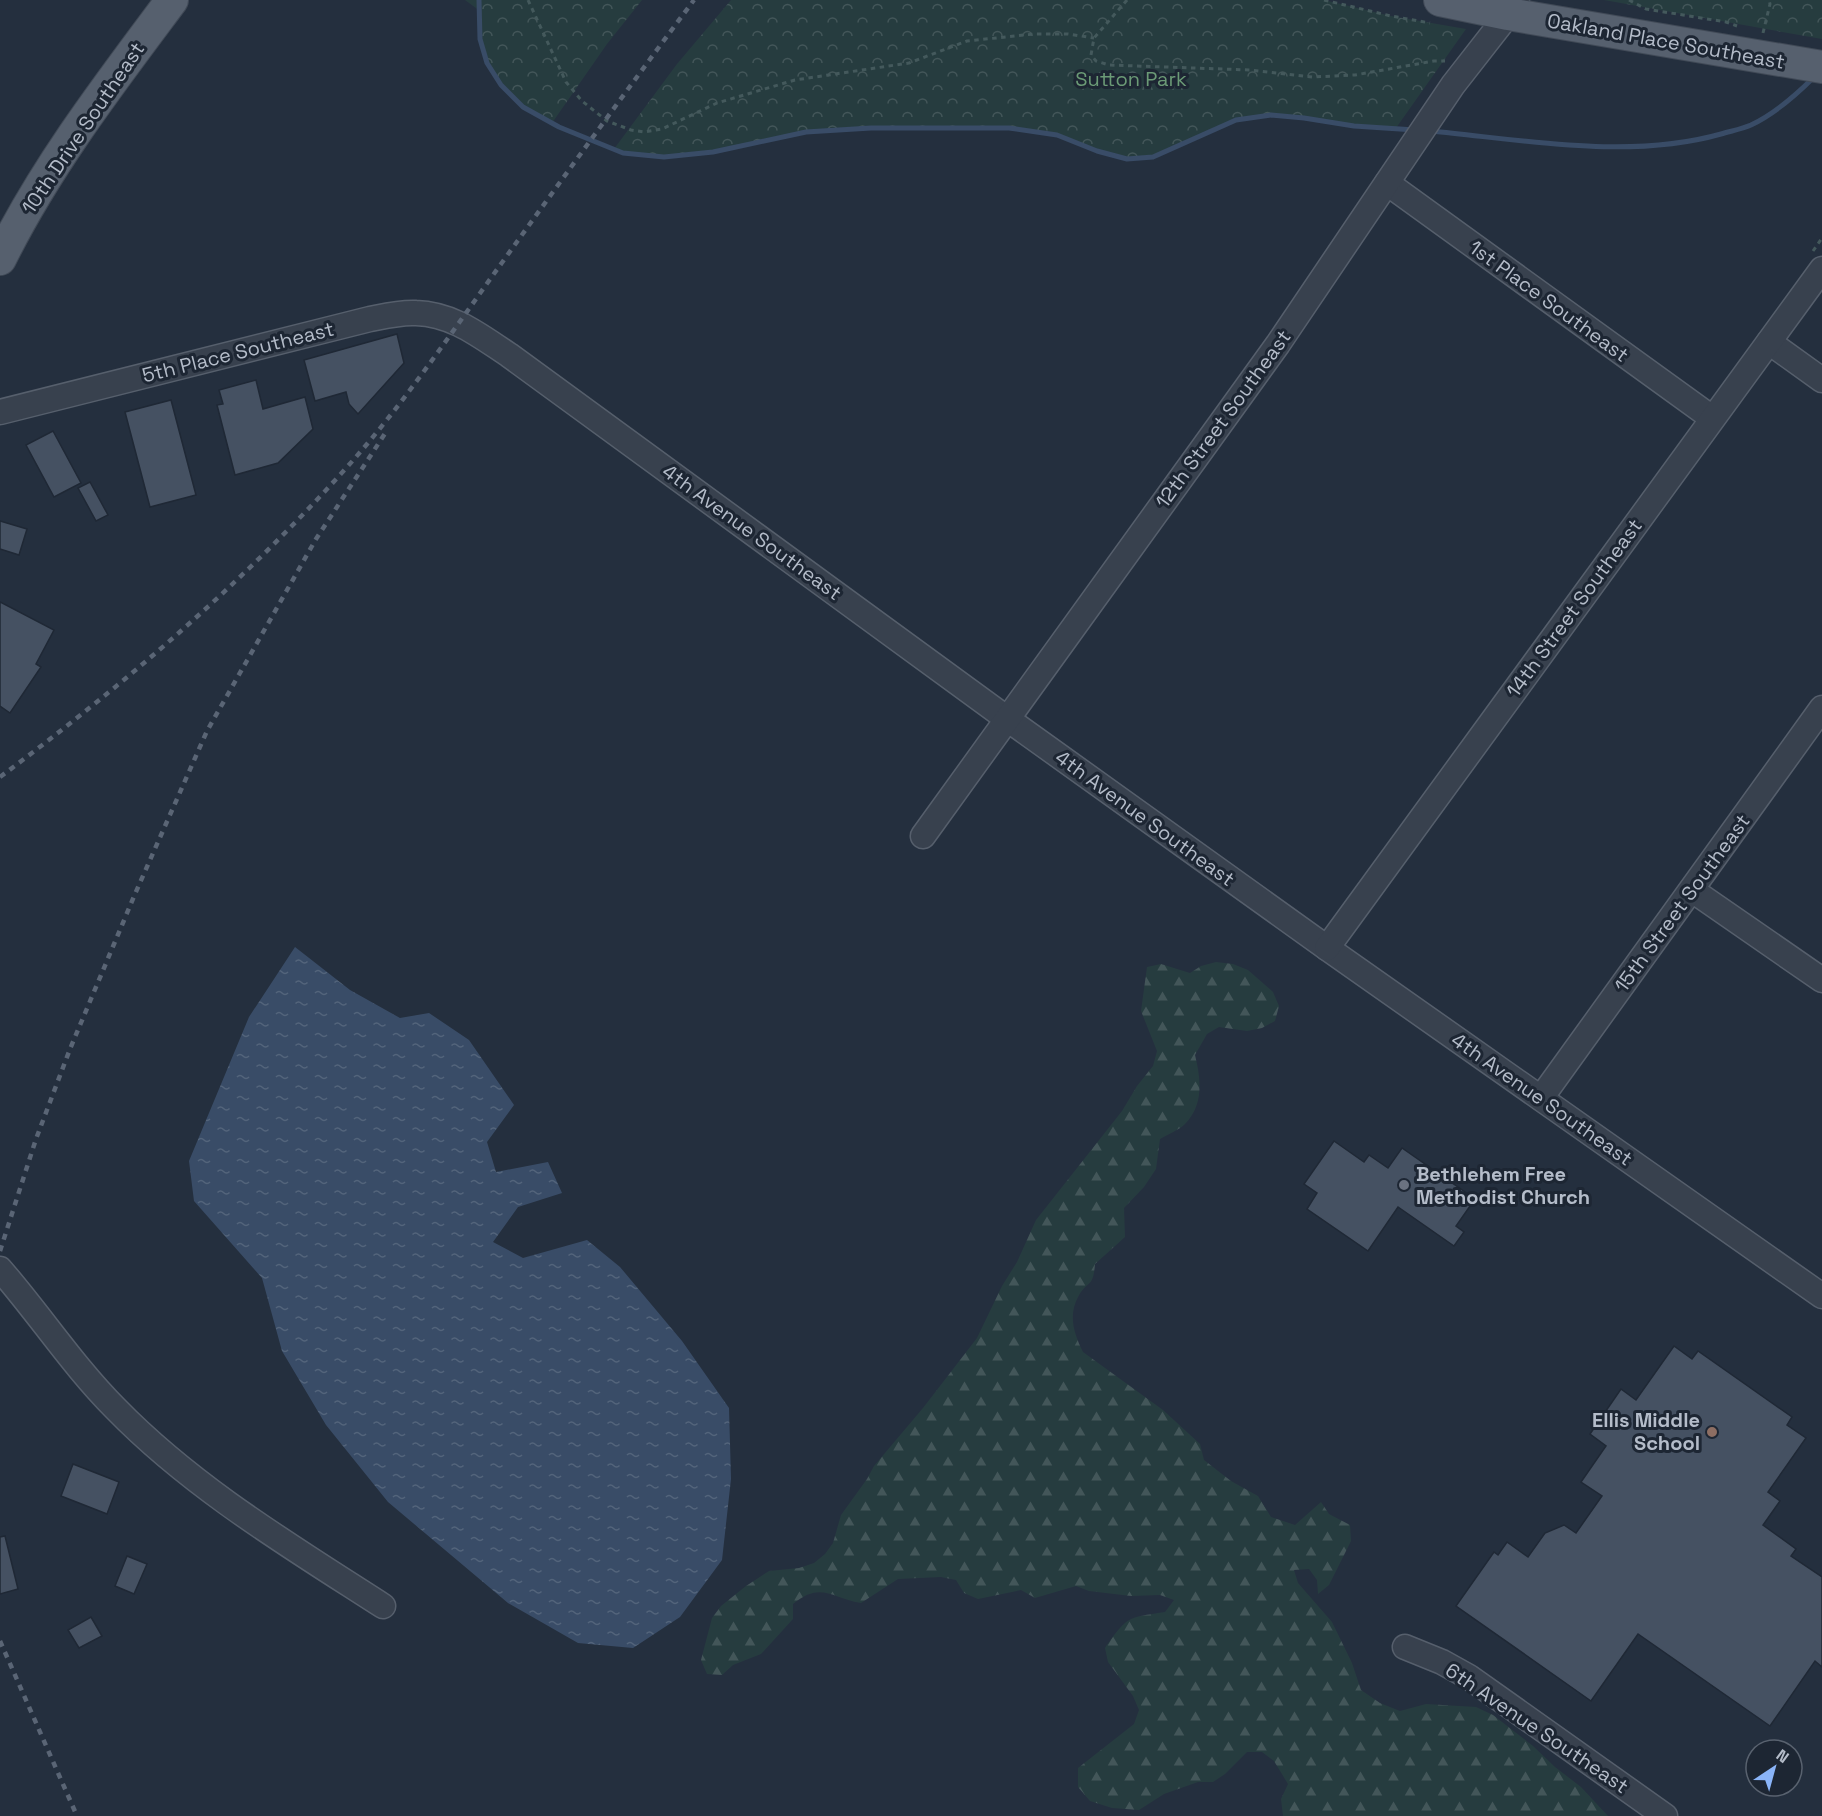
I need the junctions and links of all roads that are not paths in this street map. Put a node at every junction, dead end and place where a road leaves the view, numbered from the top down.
1 (172, 0) edge
2 (1514, 7) edge
3 (1437, 12) edge
4 (1822, 67) edge
5 (1394, 174) junction
6 (0, 259) edge
7 (1822, 269) edge
8 (474, 332) joint
9 (1769, 342) junction
10 (1822, 380) edge
11 (0, 412) edge
12 (1712, 418) junction
13 (1822, 708) edge
14 (1006, 718) junction
15 (923, 836) dead end
16 (1692, 890) junction
17 (1327, 948) junction
18 (1822, 980) edge
19 (1541, 1098) junction
20 (0, 1269) edge
21 (1822, 1296) edge
22 (383, 1606) dead end
23 (1405, 1647) dead end
24 (1665, 1816) edge

1 - 6 main road, 10th Drive Southeast
2 - 3 main road, Oakland Place Southeast
2 - 4 main road, Oakland Place Southeast
2 - 5 street, 12th Street Southeast
5 - 12 street, 1st Place Southeast
5 - 14 street, 12th Street Southeast
7 - 9 street, 14th Street Southeast
8 - 11 street, 5th Place Southeast
8 - 14 street, 4th Avenue Southeast
9 - 10 street
9 - 12 street, 14th Street Southeast
12 - 17 street, 14th Street Southeast
13 - 16 street, 15th Street Southeast
14 - 15 street, 12th Street Southeast
14 - 17 street, 4th Avenue Southeast
16 - 18 street
16 - 19 street, 15th Street Southeast
17 - 19 street, 4th Avenue Southeast
19 - 21 street, 4th Avenue Southeast
20 - 22 street
23 - 24 street, 6th Avenue Southeast

